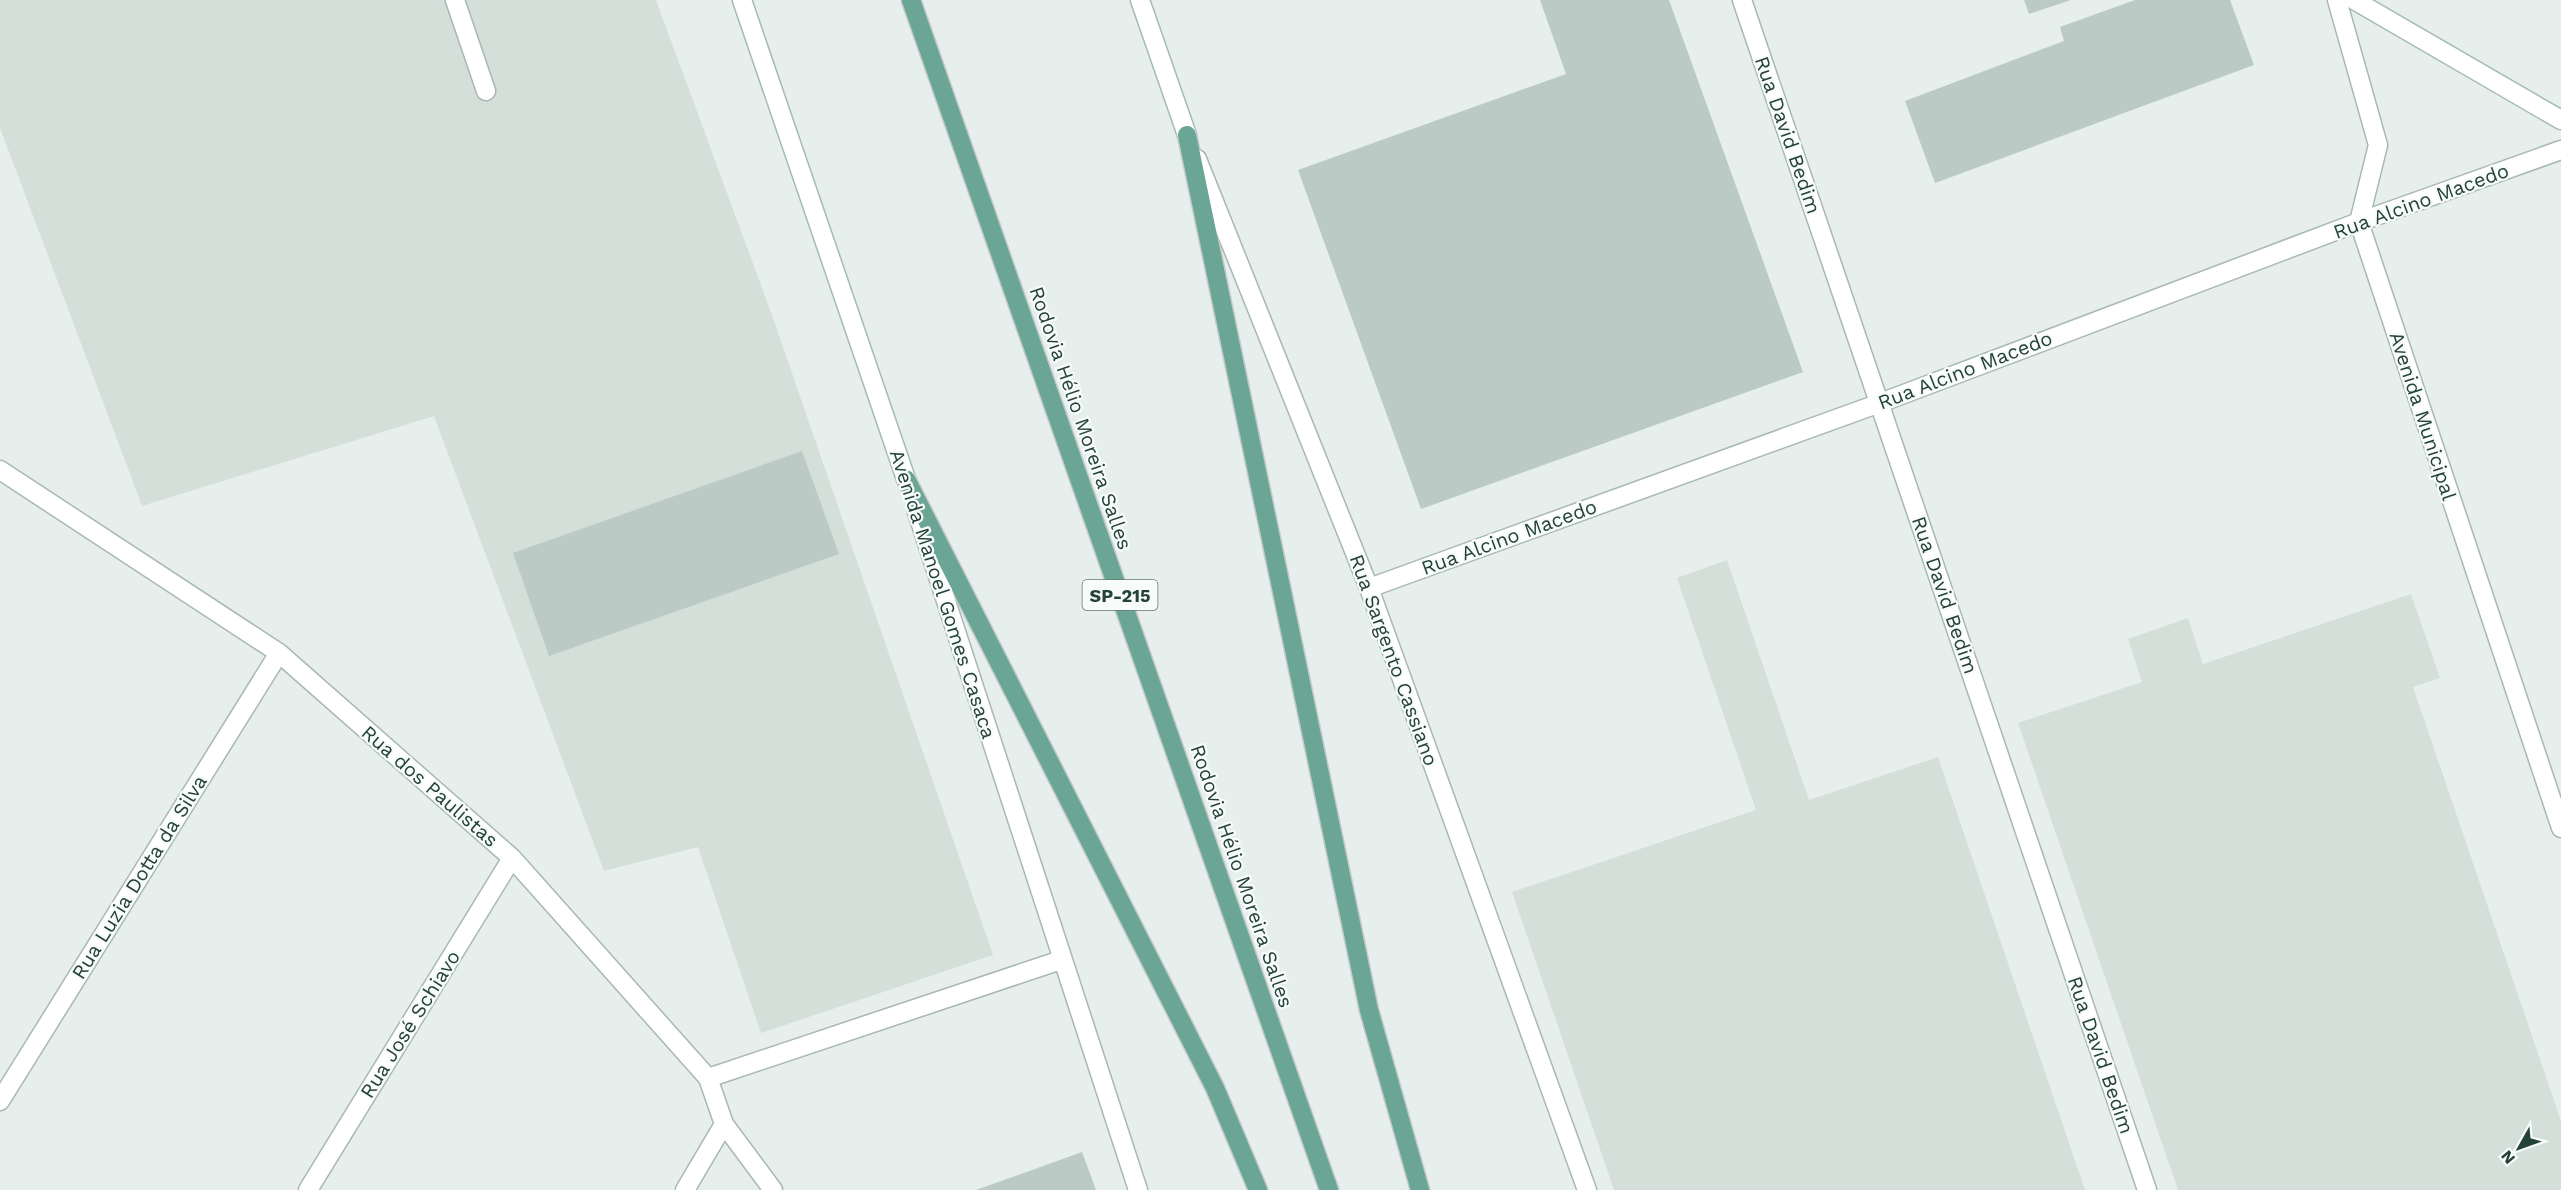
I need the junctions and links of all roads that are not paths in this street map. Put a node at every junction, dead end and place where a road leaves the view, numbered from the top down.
1 (454, 0) edge
2 (742, 0) edge
3 (911, 0) edge
4 (1140, 0) edge
5 (1742, 0) edge
6 (2337, 0) edge
7 (2354, 0) edge
8 (486, 91) dead end
9 (2561, 120) edge
10 (1187, 135) junction
11 (2561, 150) edge
12 (2359, 222) junction
13 (1880, 402) junction
14 (1, 473) edge
15 (906, 479) junction
16 (1369, 588) junction
17 (279, 653) junction
18 (2561, 828) edge
19 (512, 858) junction
20 (1061, 960) junction
21 (708, 1078) junction
22 (0, 1101) edge
23 (724, 1124) junction
24 (309, 1190) edge
25 (685, 1190) edge
26 (773, 1190) edge
27 (1137, 1190) edge
28 (1258, 1190) edge
29 (1329, 1190) edge
30 (1420, 1190) edge
31 (1587, 1190) edge
32 (2147, 1190) edge

1 - 8 street
2 - 15 street, Avenida Manoel Gomes Casaca
3 - 29 main road, Rodovia Hélio Moreira Salles / SP-215
4 - 10 street, Rua Sargento Cassiano
5 - 13 street, Rua David Bedim
6 - 12 street
7 - 9 street
10 - 16 street, Rua Sargento Cassiano
10 - 30 main road
11 - 12 street, Rua Alcino Macedo
12 - 13 street, Rua Alcino Macedo
12 - 18 street, Avenida Municipal
13 - 16 street, Rua Alcino Macedo
13 - 32 street, Rua David Bedim
14 - 17 street, Rua dos Paulistas
15 - 20 street, Avenida Manoel Gomes Casaca
15 - 28 main road
16 - 31 street, Rua Sargento Cassiano
17 - 19 street, Rua dos Paulistas
17 - 22 street, Rua Luzia Dotta da Silva
19 - 21 street, Rua dos Paulistas
19 - 24 street, Rua José Schiavo
20 - 21 street
20 - 27 street, Avenida Manoel Gomes Casaca
21 - 23 street, Rua dos Paulistas
23 - 25 street
23 - 26 street, Rua dos Paulistas

